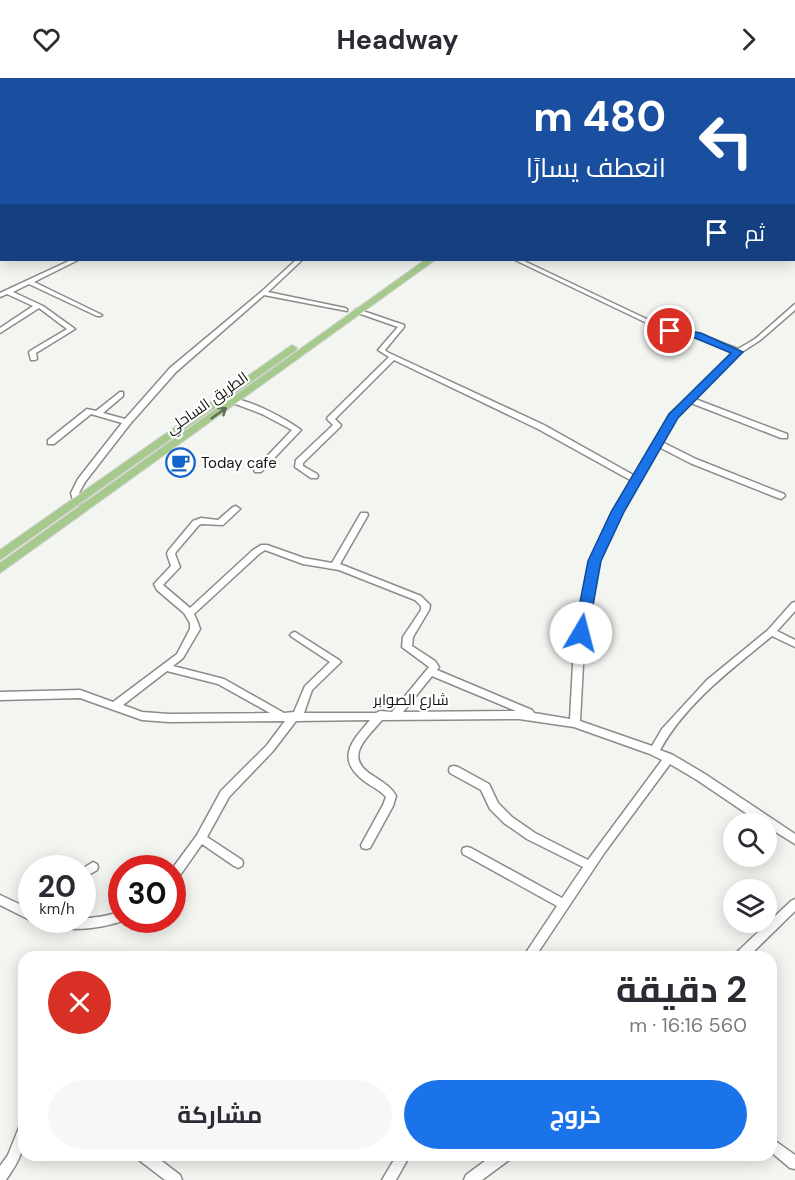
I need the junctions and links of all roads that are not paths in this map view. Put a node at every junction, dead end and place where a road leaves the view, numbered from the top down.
1 (73, 261) edge
2 (298, 261) edge
3 (415, 261) edge
4 (428, 261) edge
5 (520, 261) edge
6 (30, 282) junction
7 (263, 293) junction
8 (4, 294) edge
9 (38, 306) junction
10 (795, 306) edge
11 (351, 311) junction
12 (99, 315) dead end
13 (0, 331) edge
14 (738, 352) junction
15 (393, 357) junction
16 (33, 359) dead end
17 (120, 394) dead end
18 (690, 400) junction
19 (236, 401) junction
20 (98, 413) junction
21 (127, 422) junction
22 (784, 436) dead end
23 (51, 442) dead end
24 (657, 443) junction
25 (158, 450) junction
26 (258, 470) dead end
27 (314, 476) dead end
28 (636, 480) junction
29 (781, 496) dead end
30 (77, 502) junction
31 (236, 509) dead end
32 (364, 515) dead end
33 (0, 556) edge
34 (335, 565) junction
35 (0, 569) edge
36 (795, 605) edge
37 (189, 614) junction
38 (771, 632) junction
39 (295, 635) dead end
40 (795, 644) edge
41 (167, 668) junction
42 (432, 672) junction
43 (0, 696) edge
44 (115, 706) junction
45 (380, 715) junction
46 (395, 715) junction
47 (291, 716) junction
48 (538, 717) junction
49 (575, 723) junction
50 (654, 751) junction
51 (669, 758) junction
52 (454, 770) dead end
53 (201, 838) junction
54 (795, 840) edge
55 (366, 844) dead end
56 (467, 851) dead end
57 (186, 859) edge
58 (238, 863) dead end
59 (590, 866) junction
60 (0, 900) edge
61 (563, 904) junction
62 (795, 904) edge
63 (18, 909) edge
64 (533, 951) edge
65 (746, 951) edge
66 (18, 1145) edge
67 (777, 1149) edge
68 (151, 1161) edge
69 (400, 1161) edge
70 (496, 1161) edge
71 (795, 1163) edge
72 (0, 1177) edge
73 (175, 1180) edge
74 (389, 1180) edge
75 (471, 1180) edge

1 - 6 street
2 - 7 street
3 - 11 highway, الطريق الساحلي
4 - 11 highway, الطريق الساحلي
5 - 14 street
6 - 8 street
6 - 12 street
7 - 11 street
7 - 21 street
8 - 9 street
9 - 13 street
9 - 16 street
10 - 14 street
11 - 15 street
11 - 19 highway, الطريق الساحلي
11 - 25 highway, الطريق الساحلي
14 - 18 street
15 - 27 street
15 - 28 street
17 - 20 street
18 - 22 street
18 - 24 street
25 -> 19 highway, الطريق الساحلي
19 - 26 street
20 - 21 street
20 - 23 street
21 - 30 street
24 - 28 street
24 - 29 street
25 - 30 highway, الطريق الساحلي
25 - 35 highway, الطريق الساحلي
28 - 49 street
30 - 33 highway, الطريق الساحلي
31 - 37 street
32 - 34 street
34 - 37 street
34 - 42 street
36 - 38 street
37 - 41 street
38 - 40 street
38 - 50 street
39 - 47 street
41 - 44 street
41 - 47 street
42 - 46 street
42 - 48 street
43 - 44 street, شارع الصوابر
44 - 47 street, شارع الصوابر
45 - 46 street, شارع الصوابر
45 - 47 street, شارع الصوابر
45 - 55 street
46 - 48 street, شارع الصوابر
47 - 53 street
48 - 49 street, شارع الصوابر
49 - 50 street, شارع الصوابر
50 - 51 street, شارع الصوابر
51 - 54 street, شارع الصوابر
51 - 59 street
52 - 59 street
53 - 57 street
53 - 58 street
56 - 61 street
59 - 61 street
60 - 63 street
61 - 64 street
62 - 65 street
66 - 72 street
67 - 71 street
68 - 73 street
69 - 74 street
70 - 75 street

